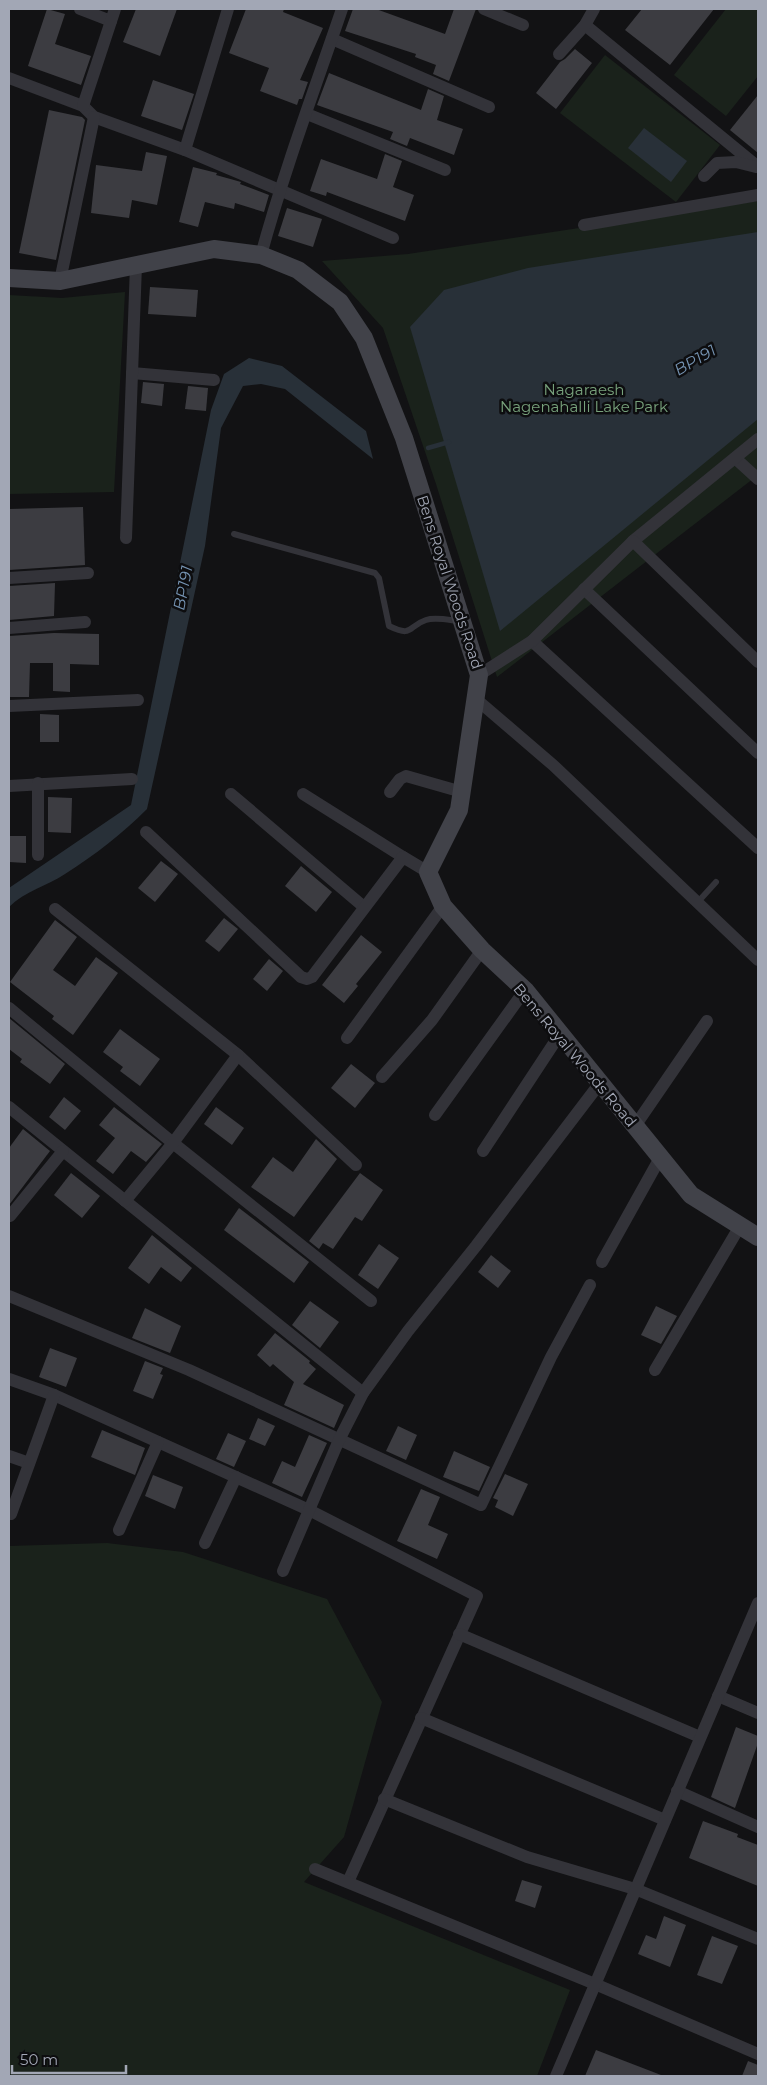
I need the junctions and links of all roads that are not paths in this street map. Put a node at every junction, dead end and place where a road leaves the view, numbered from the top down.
1 (80, 9) edge
2 (228, 9) edge
3 (342, 9) edge
4 (484, 9) edge
5 (594, 9) edge
6 (113, 15) edge
7 (523, 25) dead end
8 (585, 25) junction
9 (332, 39) junction
10 (559, 54) dead end
11 (9, 78) edge
12 (82, 106) junction
13 (489, 107) dead end
14 (307, 114) junction
15 (94, 117) junction
16 (186, 150) junction
17 (758, 168) edge
18 (445, 170) dead end
19 (704, 176) dead end
20 (279, 189) junction
21 (758, 194) edge
22 (584, 225) dead end
23 (394, 238) dead end
24 (261, 255) junction
25 (136, 265) junction
26 (9, 278) edge
27 (60, 281) junction
28 (132, 373) junction
29 (214, 380) dead end
30 (758, 439) edge
31 (735, 458) junction
32 (758, 479) edge
33 (234, 534) dead end
34 (126, 538) dead end
35 (633, 541) junction
36 (88, 573) dead end
37 (9, 578) edge
38 (584, 589) junction
39 (462, 621) junction
40 (85, 622) dead end
41 (9, 628) edge
42 (532, 640) junction
43 (758, 662) edge
44 (480, 676) junction
45 (138, 700) dead end
46 (476, 700) junction
47 (9, 706) edge
48 (758, 753) edge
49 (132, 778) dead end
50 (38, 783) junction
51 (9, 786) edge
52 (390, 792) dead end
53 (462, 792) junction
54 (231, 794) dead end
55 (303, 794) dead end
56 (146, 832) dead end
57 (758, 848) edge
58 (38, 855) dead end
59 (403, 857) junction
60 (428, 872) junction
61 (716, 882) dead end
62 (697, 902) junction
63 (443, 906) junction
64 (364, 907) junction
65 (55, 909) dead end
66 (482, 950) junction
67 (758, 960) edge
68 (525, 990) junction
69 (9, 1008) edge
70 (707, 1021) dead end
71 (560, 1034) junction
72 (347, 1038) dead end
73 (238, 1056) junction
74 (382, 1077) dead end
75 (600, 1083) junction
76 (9, 1108) edge
77 (435, 1115) dead end
78 (635, 1126) junction
79 (173, 1143) junction
80 (63, 1151) junction
81 (483, 1151) dead end
82 (660, 1158) junction
83 (356, 1165) dead end
84 (125, 1201) junction
85 (10, 1216) dead end
86 (740, 1226) junction
87 (758, 1237) edge
88 (602, 1262) dead end
89 (590, 1285) dead end
90 (9, 1296) edge
91 (371, 1301) dead end
92 (655, 1370) dead end
93 (9, 1378) edge
94 (363, 1393) junction
95 (54, 1395) junction
96 (339, 1440) junction
97 (158, 1442) junction
98 (9, 1456) edge
99 (30, 1463) junction
100 (236, 1477) junction
101 (309, 1510) junction
102 (10, 1514) dead end
103 (119, 1530) dead end
104 (204, 1543) dead end
105 (283, 1571) dead end
106 (758, 1604) edge
107 (460, 1634) junction
108 (718, 1696) junction
109 (758, 1713) edge
110 (421, 1718) junction
111 (700, 1737) junction
112 (677, 1791) junction
113 (384, 1799) junction
114 (665, 1820) junction
115 (758, 1827) edge
116 (315, 1869) dead end
117 (348, 1882) junction
118 (636, 1889) junction
119 (758, 1939) edge
120 (595, 1984) junction
121 (758, 2054) edge
122 (556, 2076) edge

1 - 6 street
2 - 16 street
3 - 9 street
4 - 7 street
5 - 8 street
6 - 12 street
8 - 10 street
8 - 17 street
9 - 13 street
9 - 14 street
11 - 12 street
12 - 15 street
14 - 18 street
14 - 20 street
15 - 16 street
15 - 27 street
16 - 20 street
17 - 19 street
20 - 23 street
20 - 24 street
21 - 22 street
24 - 25 street, Bens Royal Woods Road
24 - 39 street, Bens Royal Woods Road
25 - 27 street, Bens Royal Woods Road
25 - 28 street
26 - 27 street, Bens Royal Woods Road
28 - 29 street
28 - 34 street
30 - 31 street
31 - 32 street
31 - 35 street
33 - 39 lane
35 - 38 street
35 - 43 street
36 - 37 street
38 - 42 street
38 - 48 street
39 - 44 street, Bens Royal Woods Road
40 - 41 street
42 - 44 street
42 - 57 street
44 - 46 street, Bens Royal Woods Road
45 - 47 street
46 - 53 street, Bens Royal Woods Road
46 - 62 street
49 - 50 street
50 - 51 street
50 - 58 street
52 - 53 street
53 - 60 street, Bens Royal Woods Road
54 - 64 street
55 - 59 street
56 - 64 street
59 - 60 street
59 - 64 street
60 - 63 street, Bens Royal Woods Road
61 - 62 lane
62 - 67 street
63 - 66 street, Bens Royal Woods Road
63 - 72 street
65 - 73 street
66 - 68 street, Bens Royal Woods Road
66 - 74 street
68 - 71 street, Bens Royal Woods Road
68 - 77 street
69 - 79 street
70 - 78 street
71 - 75 street, Bens Royal Woods Road
71 - 81 street
73 - 79 street
73 - 83 street
75 - 78 street, Bens Royal Woods Road
75 - 94 street
76 - 80 street
78 - 82 street, Bens Royal Woods Road
79 - 84 street
79 - 91 street
80 - 84 street
80 - 85 street
82 - 86 street, Bens Royal Woods Road
82 - 88 street
84 - 94 street
86 - 87 street, Bens Royal Woods Road
86 - 92 street
89 - 96 street
90 - 96 street
93 - 95 street
94 - 96 street
95 - 97 street
95 - 99 street
96 - 101 street
97 - 100 street
97 - 103 street
98 - 99 street
99 - 102 street
100 - 101 street
100 - 104 street
101 - 105 street
101 - 107 street
106 - 108 street
107 - 110 street
107 - 111 street
108 - 109 street
108 - 111 street
110 - 113 street
110 - 114 street
111 - 112 street
112 - 114 street
112 - 115 street
113 - 117 street
113 - 118 street
114 - 118 street
116 - 117 street
117 - 120 street
118 - 119 street
118 - 120 street
120 - 121 street
120 - 122 street

